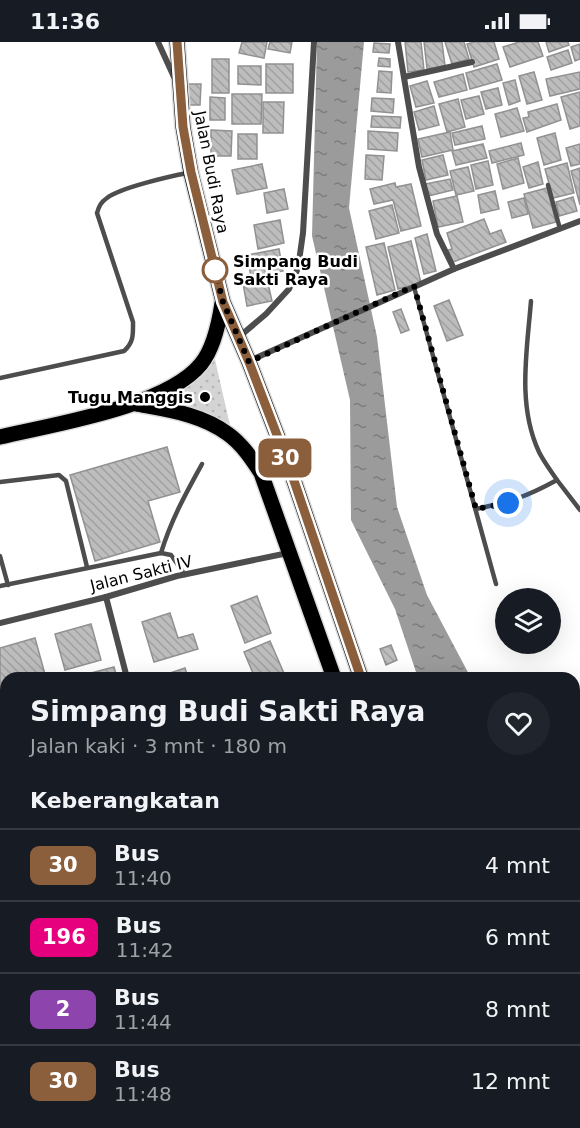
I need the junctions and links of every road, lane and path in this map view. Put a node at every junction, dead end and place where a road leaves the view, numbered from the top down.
1 (158, 42) edge
2 (177, 42) edge
3 (314, 42) edge
4 (398, 42) edge
5 (472, 62) dead end
6 (404, 77) junction
7 (179, 88) junction
8 (191, 172) junction
9 (548, 186) dead end
10 (580, 221) edge
11 (560, 229) junction
12 (454, 269) junction
13 (414, 286) junction
14 (531, 301) dead end
15 (223, 302) junction
16 (237, 339) junction
17 (249, 362) junction
18 (0, 378) edge
19 (136, 404) junction
20 (0, 437) edge
21 (202, 464) dead end
22 (557, 480) junction
23 (0, 482) edge
24 (476, 509) junction
25 (580, 510) edge
26 (161, 553) junction
27 (290, 553) junction
28 (0, 556) edge
29 (87, 567) junction
30 (185, 575) junction
31 (496, 584) dead end
32 (8, 585) junction
33 (0, 586) edge
34 (106, 597) junction
35 (0, 622) edge
36 (125, 672) edge
37 (332, 672) edge
38 (359, 672) edge

1 - 7 street
2 - 7 main road, Jalan Budi Raya
3 - 16 street
4 - 6 street
5 - 6 street
6 - 12 street
7 - 8 main road, Jalan Budi Raya
8 - 15 main road, Jalan Budi Raya
8 - 18 lane
9 - 11 lane
10 - 11 street
11 - 12 street
12 - 13 street
13 - 17 street
13 - 24 lane
14 - 22 lane
15 - 16 main road, Jalan Budi Raya
15 - 19 main road
16 - 17 main road, Jalan Budi Raya
17 - 38 main road, Jalan Budi Raya
19 - 20 main road
19 - 27 main road
21 - 26 lane
22 - 24 lane
22 - 25 lane
23 - 29 lane
24 - 31 lane
26 - 29 lane
26 - 30 lane
27 - 30 street, Jalan Sakti IV
27 - 37 main road
28 - 32 lane
29 - 32 lane
30 - 34 street, Jalan Sakti IV
32 - 33 lane
34 - 35 street, Jalan Sakti IV
34 - 36 street

